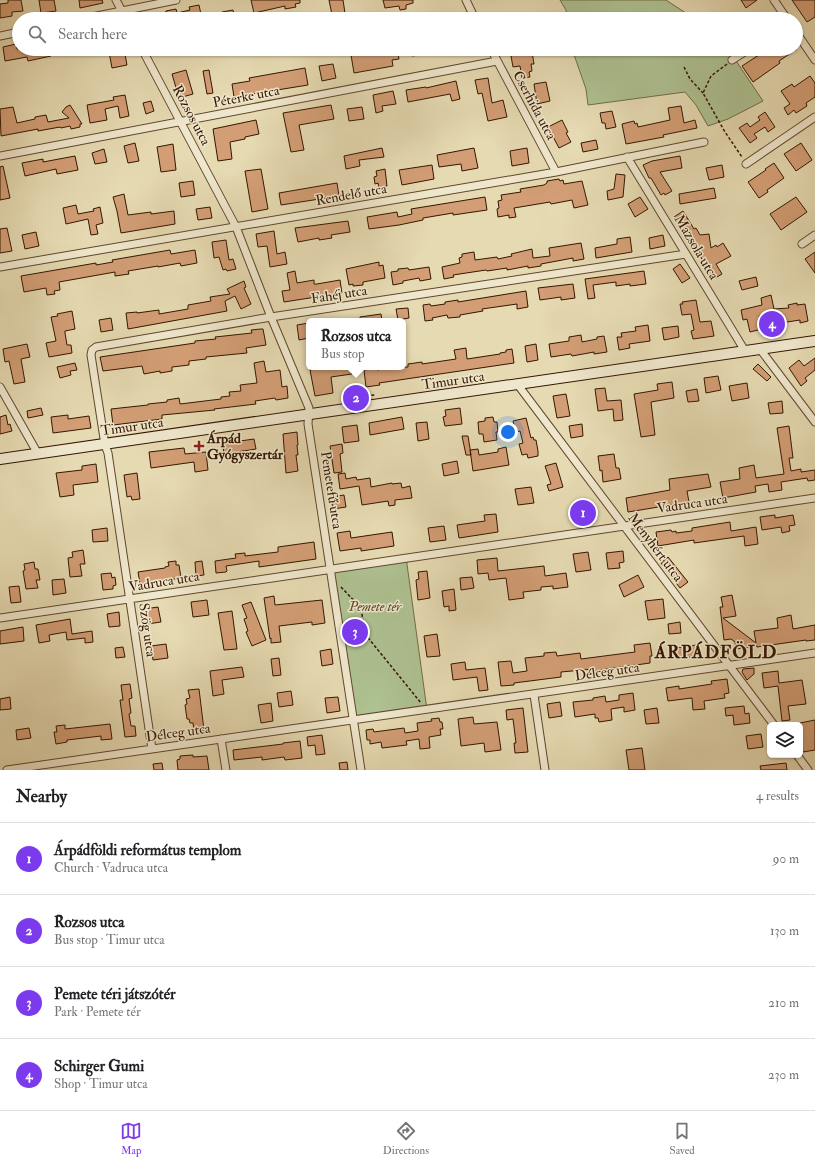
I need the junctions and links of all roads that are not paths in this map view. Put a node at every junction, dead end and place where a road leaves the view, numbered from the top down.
1 (116, 0) edge
2 (176, 0) edge
3 (466, 0) edge
4 (774, 0) edge
5 (122, 11) junction
6 (117, 12) edge
7 (472, 12) edge
8 (782, 12) edge
9 (12, 33) edge
10 (0, 36) edge
11 (803, 42) edge
12 (146, 56) edge
13 (494, 56) edge
14 (738, 56) edge
15 (732, 60) road end
16 (815, 60) edge
17 (497, 61) junction
18 (815, 117) edge
19 (181, 122) junction
20 (704, 142) dead end
21 (0, 156) edge
22 (627, 157) junction
23 (746, 164) road end
24 (556, 172) junction
25 (236, 227) junction
26 (815, 235) edge
27 (802, 244) dead end
28 (686, 254) junction
29 (0, 267) edge
30 (270, 317) junction
31 (815, 341) edge
32 (760, 349) junction
33 (745, 351) junction
34 (518, 385) junction
35 (0, 387) edge
36 (309, 415) junction
37 (815, 422) edge
38 (105, 444) junction
39 (38, 454) junction
40 (0, 459) edge
41 (815, 498) edge
42 (624, 526) junction
43 (331, 568) junction
44 (131, 599) junction
45 (0, 618) edge
46 (815, 653) edge
47 (729, 666) junction
48 (534, 694) junction
49 (354, 720) junction
50 (772, 722) edge
51 (221, 739) junction
52 (152, 749) junction
53 (799, 758) edge
54 (7, 770) edge
55 (226, 770) edge
56 (361, 770) edge
57 (545, 770) edge
58 (808, 770) edge

1 - 5 street
2 - 5 street
3 - 7 street
4 - 8 street
5 - 6 street
9 - 10 street
11 - 16 street
12 - 19 street, Rozsos utca
13 - 17 street, Cserhida utca
14 - 15 street
17 - 19 street, Péterke utca
17 - 24 street, Cserhida utca
18 - 23 street
19 - 21 street, Péterke utca
19 - 25 street, Rozsos utca
20 - 22 street, Rendelő utca
22 - 24 street, Rendelő utca
22 - 28 street, Mazsola utca
24 - 25 street, Rendelő utca
25 - 29 street, Rendelő utca
25 - 30 street, Rozsos utca
26 - 27 street
28 - 30 street, Fahéj utca
28 - 33 street, Mazsola utca
30 - 36 street, Rozsos utca
30 - 38 street, Fahéj utca
31 - 32 street, Timur utca
32 - 33 street, Timur utca
32 - 37 street
33 - 34 street, Timur utca
34 - 36 street, Timur utca
34 - 42 street, Menyhért utca
35 - 39 street
36 - 38 street, Timur utca
36 - 43 street, Pemetefű utca
38 - 39 street, Timur utca
38 - 44 street, Szög utca
39 - 40 street, Timur utca
41 - 42 street, Vadruca utca
42 - 43 street, Vadruca utca
42 - 47 street, Menyhért utca
43 - 44 street, Vadruca utca
43 - 49 street
44 - 45 street, Vadruca utca
44 - 52 street, Szög utca
46 - 47 street, Délceg utca
47 - 48 street, Délceg utca
47 - 50 street, Menyhért utca
48 - 49 street, Délceg utca
48 - 57 street
49 - 51 street, Délceg utca
49 - 56 street
51 - 52 street, Délceg utca
51 - 55 street
52 - 54 street, Délceg utca
53 - 58 street

